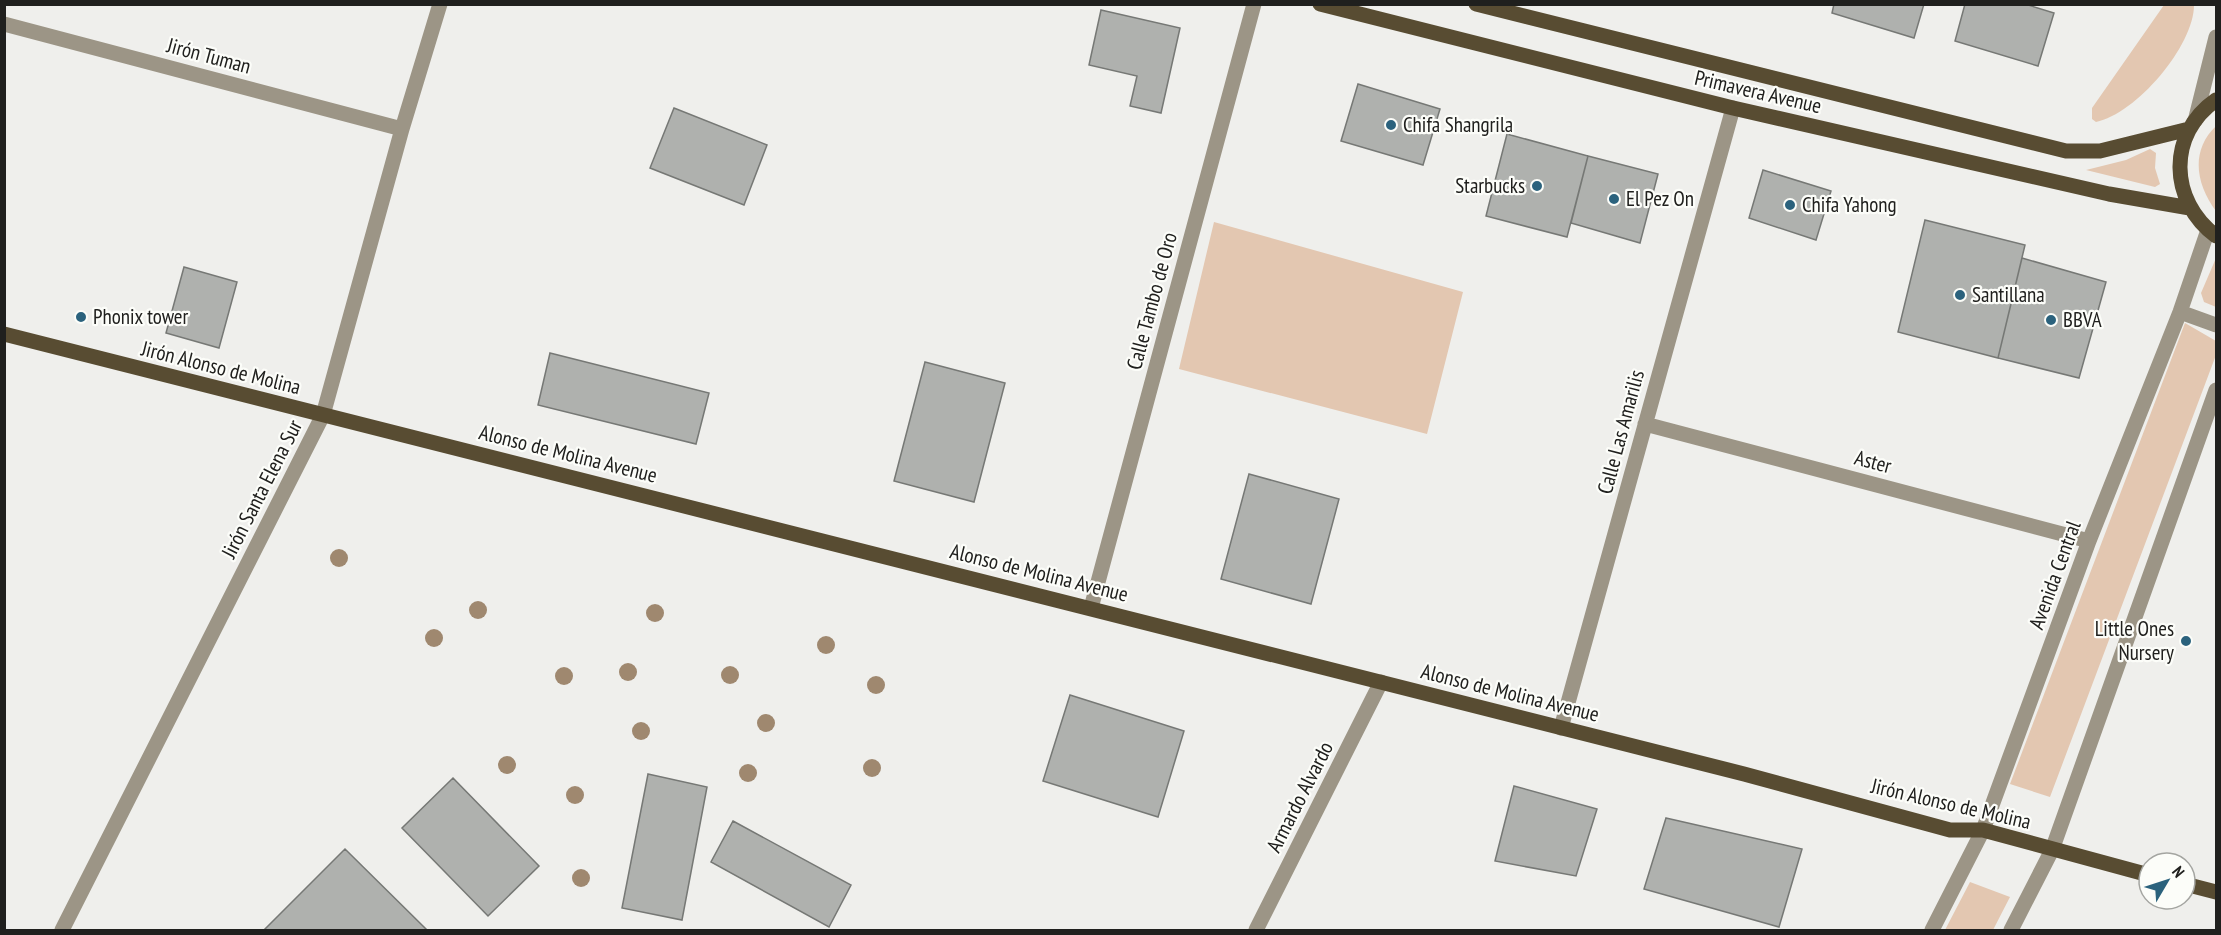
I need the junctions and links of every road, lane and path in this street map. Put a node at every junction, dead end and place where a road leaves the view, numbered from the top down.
1 (440, 4) edge
2 (1254, 4) edge
3 (1320, 4) edge
4 (1476, 4) edge
5 (1507, 9) edge
6 (4, 24) edge
7 (2217, 37) edge
8 (2217, 100) edge
9 (1733, 108) junction
10 (2192, 125) junction
11 (402, 129) junction
12 (2190, 208) junction
13 (2212, 233) edge
14 (2180, 312) junction
15 (2217, 325) edge
16 (4, 334) edge
17 (2217, 390) edge
18 (323, 415) junction
19 (1645, 424) junction
20 (2089, 540) junction
21 (1090, 608) junction
22 (1381, 682) junction
23 (1561, 728) junction
24 (1983, 830) junction
25 (2052, 850) junction
26 (2137, 872) edge
27 (2197, 887) edge
28 (2217, 892) edge
29 (62, 930) edge
30 (1256, 930) edge
31 (1932, 930) edge
32 (2011, 930) edge

1 - 11 street, Jirón Santa Elena Sur
2 - 21 street, Calle Tambo de Oro
3 - 9 main road, Primavera Avenue
4 - 5 main road, Primavera Avenue
5 - 10 main road, Primavera Avenue
6 - 11 street, Jirón Tuman
7 - 10 street
8 - 10 main road
9 - 12 main road, Primavera Avenue
9 - 19 street, Calle Las Amarilis
10 - 12 main road
11 - 18 street, Jirón Santa Elena Sur
12 - 13 main road
13 - 14 street, Avenida Central
14 - 15 street
14 - 20 street, Avenida Central
16 - 18 main road, Jirón Alonso de Molina
17 - 25 street
18 - 21 main road, Alonso de Molina Avenue
18 - 29 street, Jirón Santa Elena Sur
19 - 20 street, Aster
19 - 23 street, Calle Las Amarilis
20 - 24 street, Avenida Central
21 - 22 main road, Alonso de Molina Avenue
22 - 23 main road, Alonso de Molina Avenue
22 - 30 street, Armardo Alvardo
23 - 24 main road, Jirón Alonso de Molina
24 - 25 main road, Jirón Alonso de Molina
24 - 31 street, Avenida Central
25 - 26 main road, Jirón Alonso de Molina
25 - 32 street
27 - 28 main road

